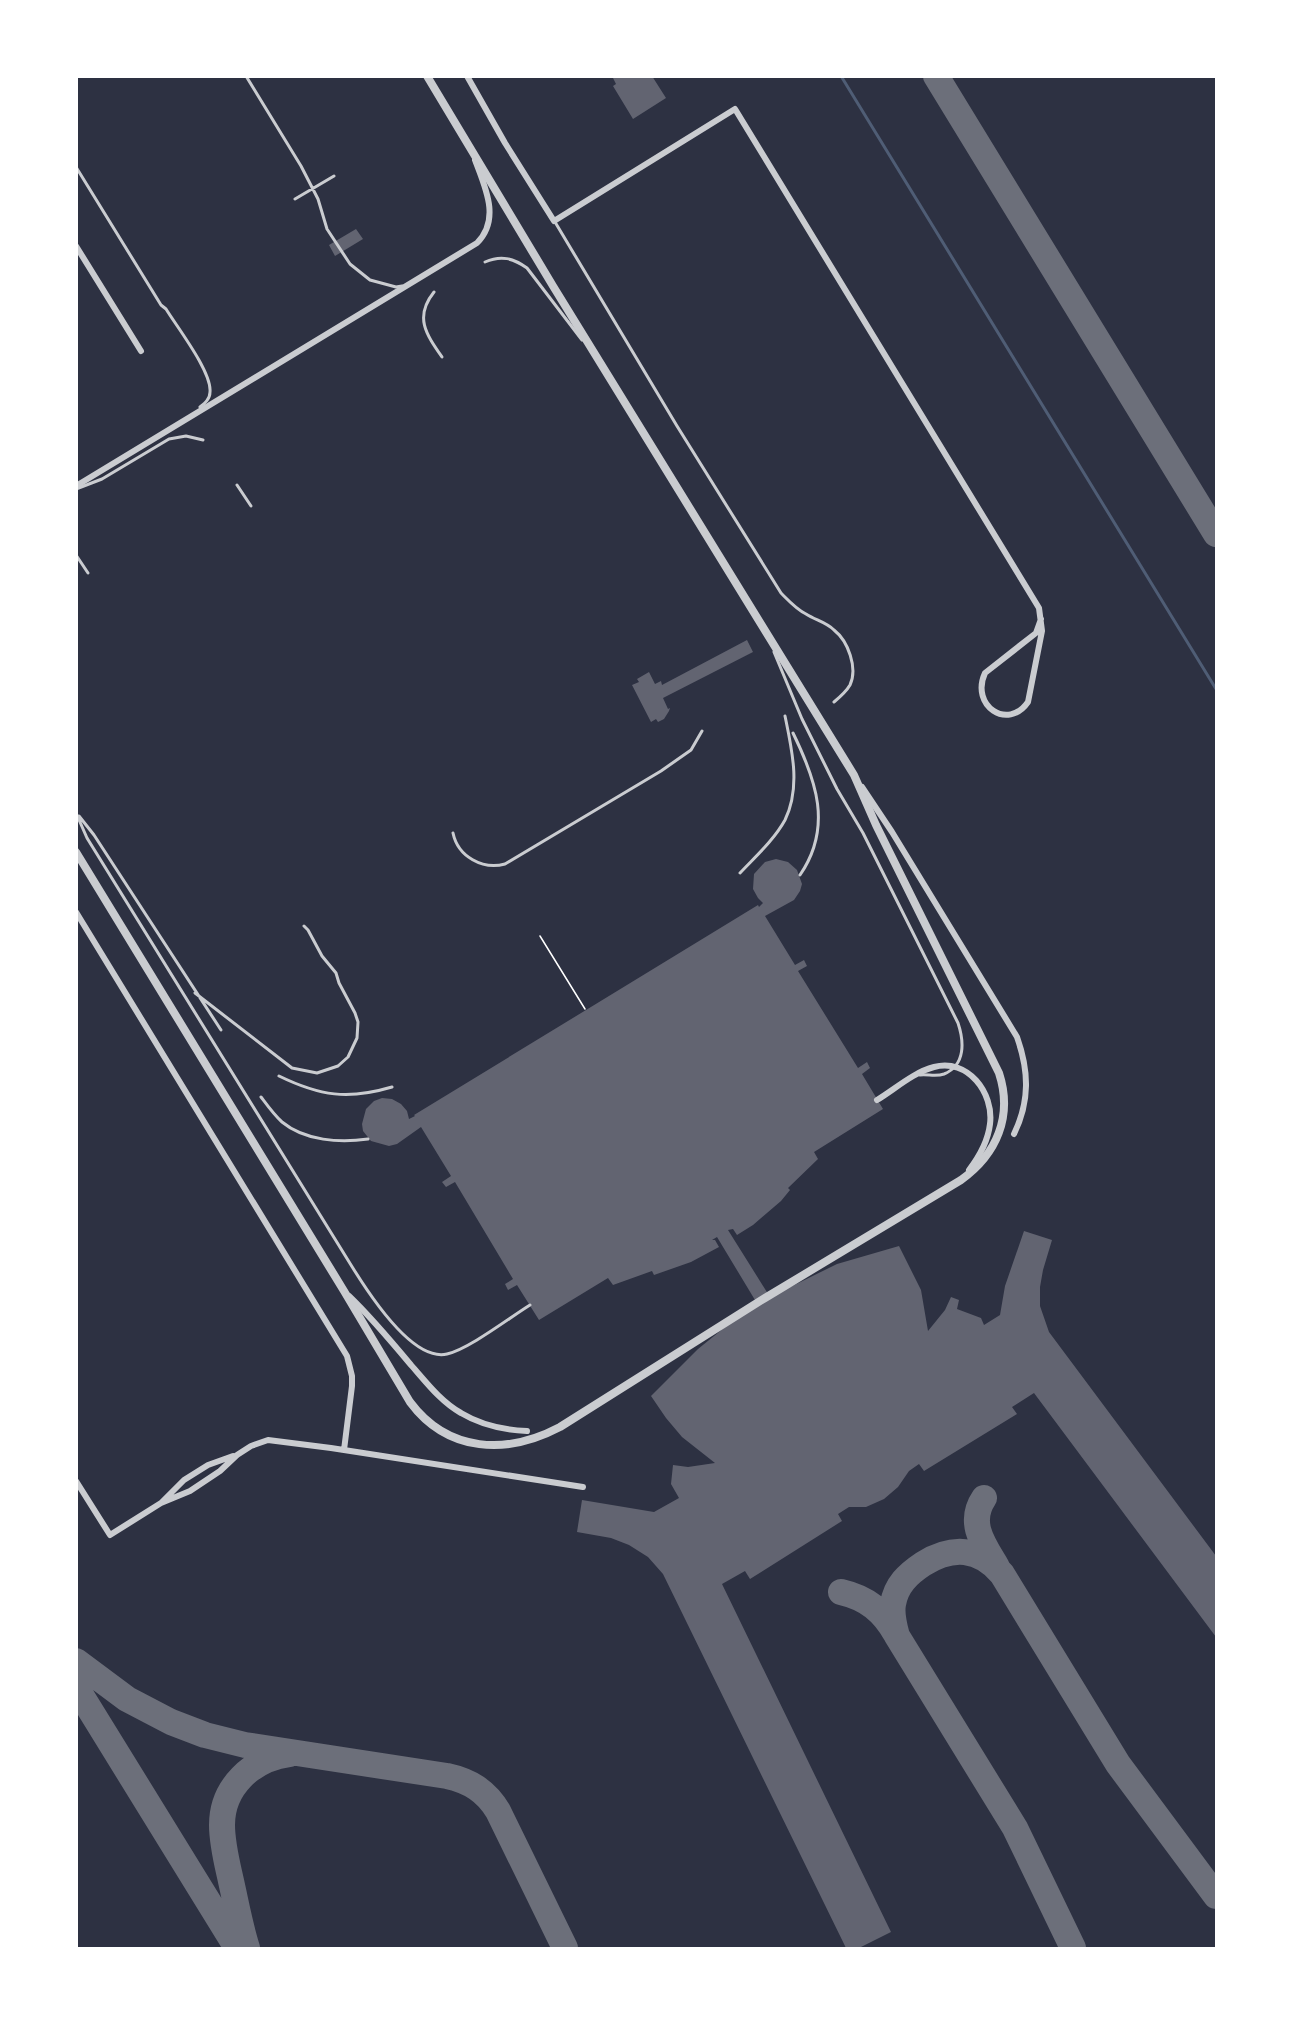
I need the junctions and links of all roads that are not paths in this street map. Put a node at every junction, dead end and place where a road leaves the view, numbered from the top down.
1 (246, 76) edge
2 (427, 76) edge
3 (467, 76) edge
4 (471, 149) junction
5 (76, 167) edge
6 (334, 176) dead end
7 (313, 188) junction
8 (295, 199) dead end
9 (554, 221) junction
10 (76, 246) edge
11 (485, 262) dead end
12 (407, 285) junction
13 (434, 292) dead end
14 (141, 351) dead end
15 (442, 357) dead end
16 (606, 372) junction
17 (177, 424) junction
18 (203, 440) dead end
19 (237, 485) dead end
20 (76, 488) edge
21 (251, 506) dead end
22 (76, 555) edge
23 (88, 573) dead end
24 (1041, 619) junction
25 (766, 632) junction
26 (834, 702) dead end
27 (785, 716) dead end
28 (702, 731) dead end
29 (793, 733) dead end
30 (854, 775) junction
31 (76, 813) edge
32 (453, 833) dead end
33 (76, 852) edge
34 (740, 873) dead end
35 (800, 875) dead end
36 (76, 912) edge
37 (304, 926) dead end
38 (195, 993) junction
39 (221, 1030) dead end
40 (279, 1076) dead end
41 (392, 1087) dead end
42 (261, 1096) dead end
43 (877, 1099) joint
44 (1014, 1134) dead end
45 (368, 1139) dead end
46 (961, 1180) junction
47 (344, 1291) junction
48 (530, 1305) dead end
49 (527, 1431) dead end
50 (344, 1450) junction
51 (237, 1455) junction
52 (76, 1481) edge
53 (583, 1487) dead end
54 (161, 1503) junction

1 - 7 lane
2 - 4 street
3 - 9 street
4 - 12 street
4 - 16 street
5 - 17 lane
6 - 7 lane
7 - 8 lane
7 - 12 lane
9 - 24 street
9 - 26 lane
10 - 14 street
11 - 16 lane
12 - 17 street
13 - 15 lane
16 - 25 street
17 - 20 street
18 - 20 lane
19 - 21 lane
22 - 23 lane
24 - 24 street
25 - 30 street
25 - 43 lane
27 - 34 lane
28 - 32 lane
29 - 35 lane
30 - 44 street
30 - 46 street
31 - 38 lane
31 - 48 lane
33 - 47 street
36 - 50 street
37 - 38 lane
38 - 39 lane
40 - 41 lane
42 - 45 lane
43 - 46 street
46 - 47 street
47 - 49 street
50 - 51 street
50 - 53 street
51 - 54 street
51 - 54 street
52 - 54 street

